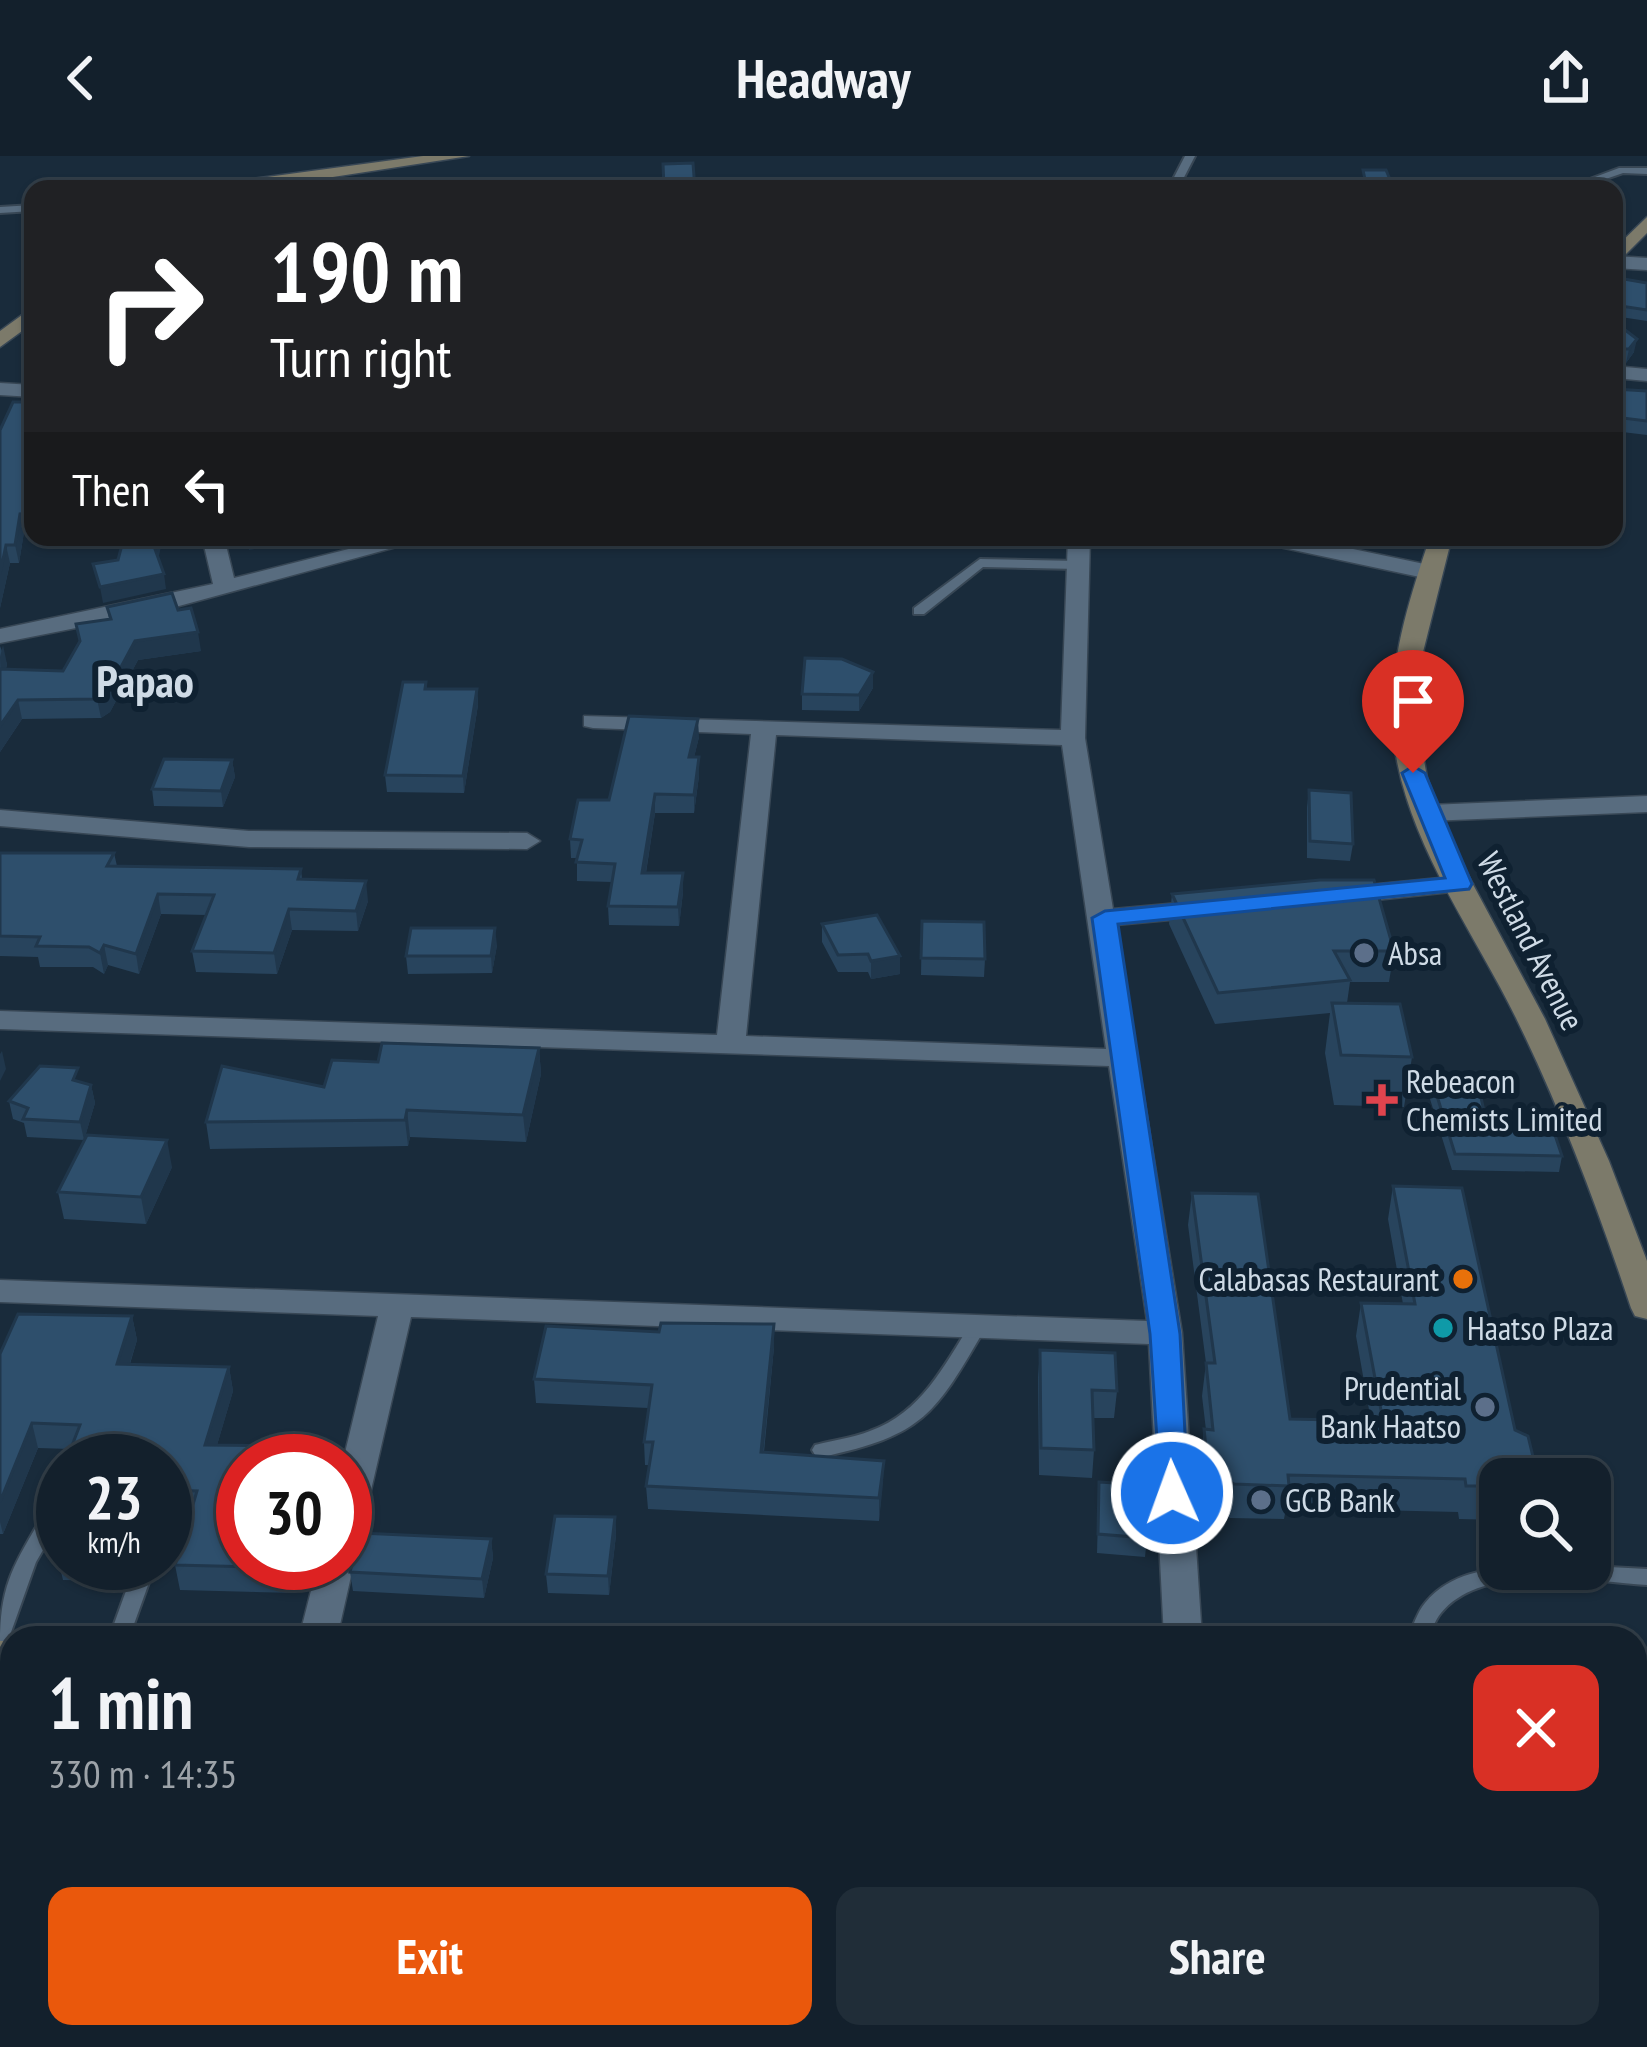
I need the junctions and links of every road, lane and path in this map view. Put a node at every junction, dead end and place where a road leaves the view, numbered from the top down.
1 (461, 156) edge
2 (1647, 170) edge
3 (283, 180) edge
4 (1594, 180) edge
5 (1647, 222) edge
6 (1623, 250) edge
7 (24, 321) edge
8 (0, 341) edge
9 (215, 546) edge
10 (387, 546) edge
11 (1079, 546) edge
12 (1307, 546) edge
13 (1438, 546) edge
14 (1079, 565) junction
15 (1429, 572) junction
16 (225, 588) junction
17 (919, 611) dead end
18 (0, 636) edge
19 (593, 721) dead end
20 (764, 729) junction
21 (1073, 738) junction
22 (1647, 803) edge
23 (1429, 813) junction
24 (0, 818) edge
25 (527, 841) dead end
26 (1460, 884) junction
27 (1318, 898) edge
28 (1247, 904) edge
29 (1105, 918) junction
30 (0, 1020) edge
31 (730, 1046) junction
32 (1125, 1058) junction
33 (0, 1291) edge
34 (397, 1306) junction
35 (1647, 1308) edge
36 (977, 1327) junction
37 (1165, 1334) junction
38 (367, 1434) edge
39 (822, 1450) dead end
40 (36, 1544) edge
41 (1647, 1577) edge
42 (136, 1590) edge
43 (330, 1590) edge
44 (4, 1626) edge
45 (123, 1626) edge
46 (321, 1626) edge
47 (1182, 1626) edge
48 (1421, 1626) edge

1 - 3 street
2 - 4 lane
5 - 6 street
7 - 8 street
9 - 16 street
10 - 16 street
11 - 14 street
12 - 15 street
13 - 15 street, Westland Avenue
14 - 17 lane
14 - 21 street
15 - 23 street, Westland Avenue
16 - 18 street
19 - 20 street
20 - 21 street
20 - 31 street
21 - 29 street
22 - 23 street
23 - 26 street, Westland Avenue
24 - 25 street
26 - 27 street
26 - 35 street, Westland Avenue
28 - 29 street
29 - 32 street
30 - 31 street
31 - 32 street
32 - 37 street
33 - 34 street
34 - 36 street
34 - 38 street
36 - 37 street
36 - 39 lane
37 - 47 street
40 - 44 lane
41 - 48 lane
42 - 45 lane
43 - 46 street

